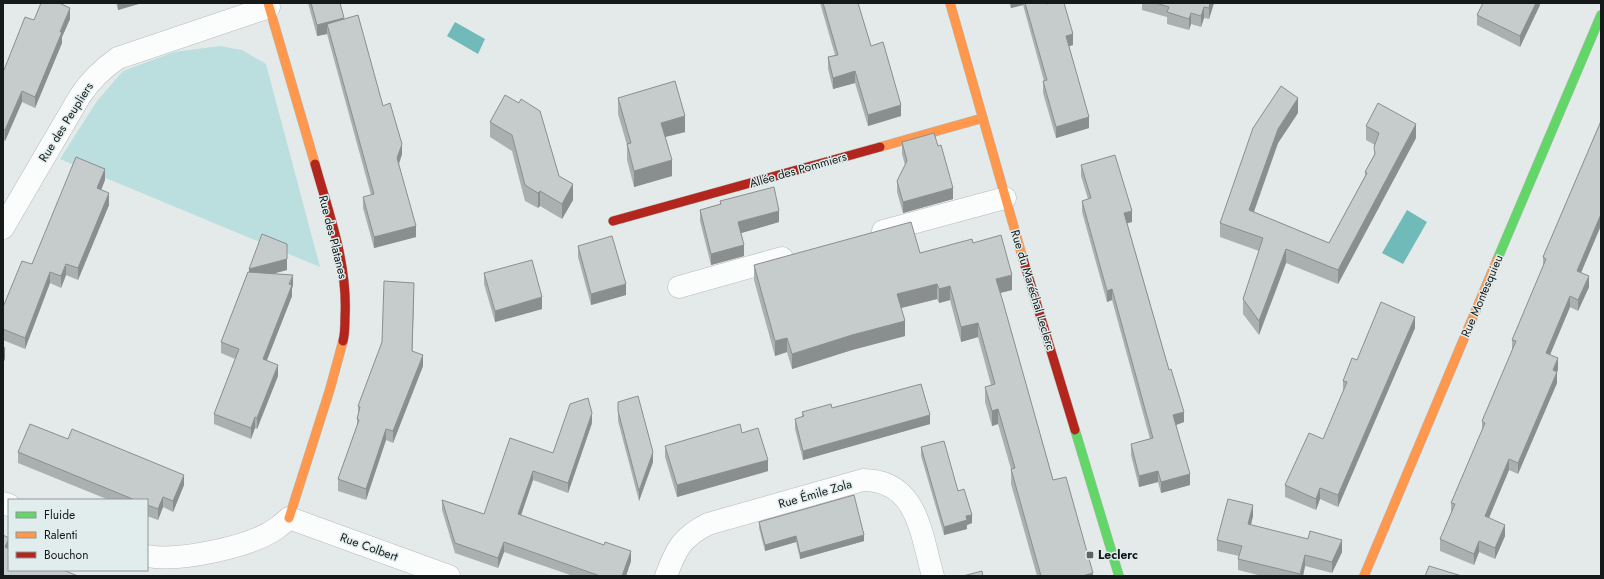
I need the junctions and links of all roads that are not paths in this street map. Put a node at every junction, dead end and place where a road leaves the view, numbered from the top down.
1 (950, 3) edge
2 (268, 5) edge
3 (1601, 15) edge
4 (983, 118) junction
5 (1005, 198) junction
6 (5, 222) edge
7 (613, 222) dead end
8 (861, 237) edge
9 (800, 253) edge
10 (679, 286) dead end
11 (289, 518) junction
12 (148, 556) edge
13 (449, 576) edge
14 (666, 576) edge
15 (933, 576) edge
16 (1119, 576) edge
17 (1364, 576) edge

1 - 4 street, Rue du Maréchal Leclerc
2 - 6 street, Rue des Peupliers
2 - 11 street, Rue des Platanes
3 - 17 street, Rue Montesquieu
4 - 5 street, Rue du Maréchal Leclerc
4 - 7 street, Allée des Pommiers
5 - 8 street
5 - 16 street, Rue du Maréchal Leclerc
9 - 10 street
11 - 12 street
11 - 13 street, Rue Colbert
14 - 15 street, Rue Émile Zola

